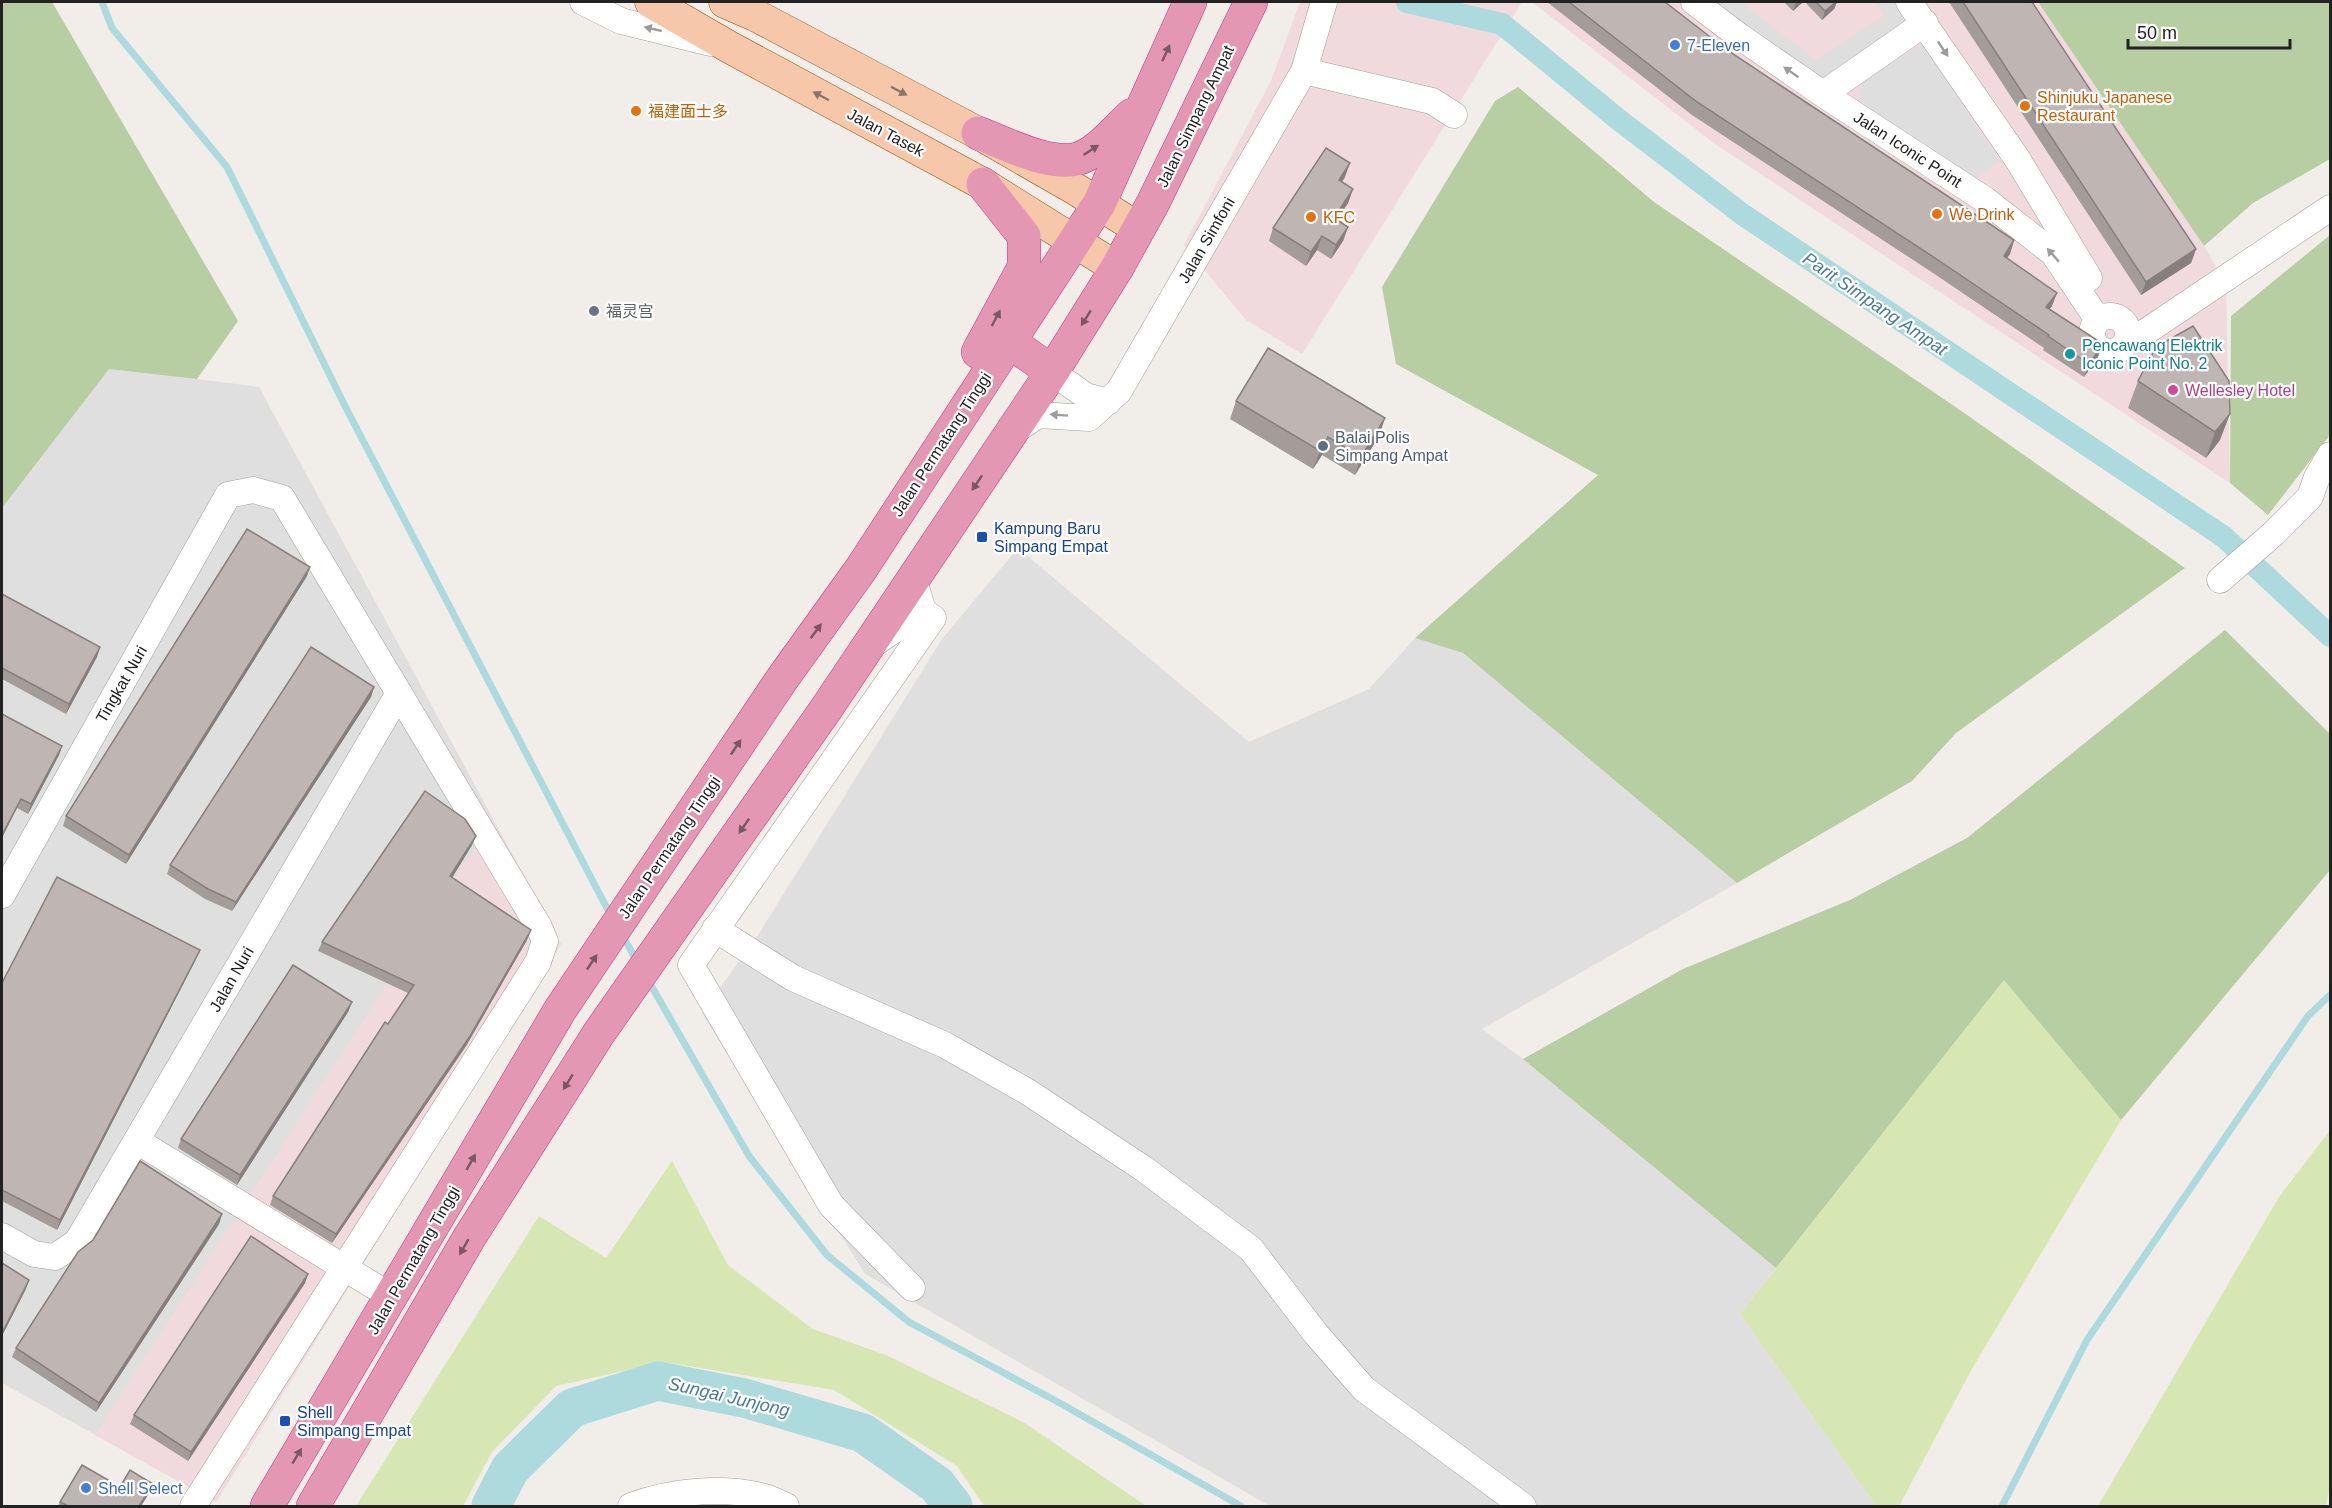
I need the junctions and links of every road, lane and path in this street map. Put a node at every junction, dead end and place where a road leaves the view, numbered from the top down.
1 (583, 2) edge
2 (651, 2) edge
3 (725, 2) edge
4 (1190, 2) edge
5 (1694, 2) edge
6 (1909, 2) edge
7 (1250, 4) edge
8 (1322, 7) edge
9 (747, 8) edge
10 (1925, 23) junction
11 (731, 48) junction
12 (1304, 71) junction
13 (1823, 94) junction
14 (1143, 105) junction
15 (1454, 115) dead end
16 (978, 133) junction
17 (983, 184) junction
18 (1099, 204) junction
19 (2331, 208) edge
20 (1139, 229) junction
21 (1074, 241) junction
22 (1117, 268) junction
23 (2106, 319) junction
24 (1009, 341) junction
25 (1052, 372) junction
26 (1108, 402) junction
27 (1009, 434) junction
28 (2331, 455) edge
29 (927, 466) junction
30 (2225, 576) dead end
31 (913, 577) junction
32 (923, 611) junction
33 (866, 648) junction
34 (399, 693) junction
35 (2, 895) edge
36 (716, 929) junction
37 (137, 1141) junction
38 (2, 1236) edge
39 (343, 1266) junction
40 (912, 1288) dead end
41 (392, 1297) junction
42 (193, 1506) edge
43 (267, 1506) edge
44 (314, 1506) edge
45 (631, 1506) edge
46 (786, 1506) edge
47 (1522, 1506) edge

11 -> 1 street
2 - 11 main road, Jalan Tasek
3 - 9 main road
14 -> 4 highway
13 -> 5 street, Jalan Iconic Point
6 - 10 street
7 - 20 highway, Jalan Simpang Ampat
8 - 12 street, Jalan Simfoni
9 -> 16 main road
10 - 13 street
10 -> 23 street
17 -> 11 main road, Jalan Tasek
12 - 15 street
12 - 26 street, Jalan Simfoni
23 -> 13 street, Jalan Iconic Point
16 -> 14 highway
14 - 18 highway
16 - 18 main road
17 - 21 main road, Jalan Tasek
29 -> 17 highway
18 - 20 main road
18 - 21 highway, Jalan Permatang Tinggi
19 - 23 street
20 - 22 highway
21 - 22 main road, Jalan Tasek
21 - 24 highway, Jalan Permatang Tinggi
22 -> 25 highway
24 - 25 highway
24 - 29 highway, Jalan Permatang Tinggi
25 - 26 street
25 - 27 highway
26 -> 27 street, Jalan Simfoni
27 -> 31 highway
28 - 30 street
41 -> 29 highway, Jalan Permatang Tinggi
31 - 32 street
31 - 33 highway
32 - 33 street
32 - 36 street
33 -> 44 highway
34 - 35 street, Tingkat Nuri
34 - 37 street, Jalan Nuri
34 - 39 street
36 - 40 street
36 - 47 street
37 - 38 street, Jalan Nuri
37 - 39 street
39 - 41 street
39 - 42 street
43 -> 41 highway, Jalan Permatang Tinggi
45 - 46 street

